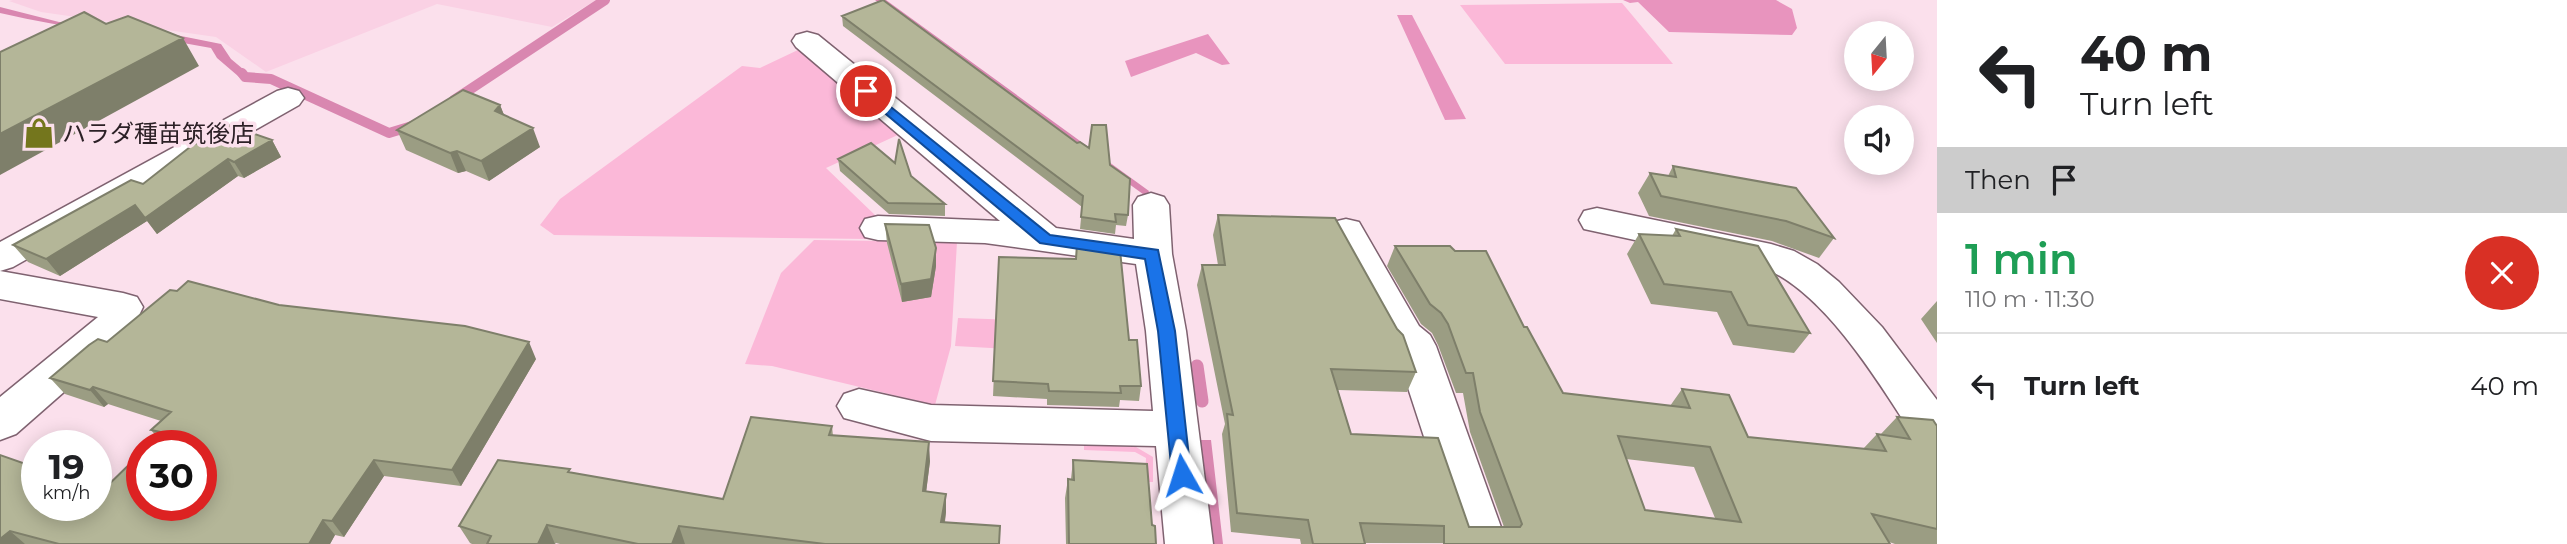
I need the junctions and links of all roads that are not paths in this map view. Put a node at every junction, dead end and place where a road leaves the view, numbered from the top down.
1 (807, 41) dead end
2 (288, 98) dead end
3 (1152, 205) dead end
4 (1597, 220) dead end
5 (878, 228) dead end
6 (1346, 231) edge
7 (1045, 239) junction
8 (1153, 254) junction
9 (0, 258) edge
10 (0, 285) edge
11 (859, 407) dead end
12 (0, 422) edge
13 (1177, 429) junction
14 (1937, 435) edge
15 (1189, 544) edge
16 (1483, 544) edge

1 - 7 street
2 - 9 street
3 - 8 street
4 - 14 street
5 - 7 street
6 - 16 street
7 - 8 street
8 - 13 street
10 - 12 street
11 - 13 street
13 - 15 street

